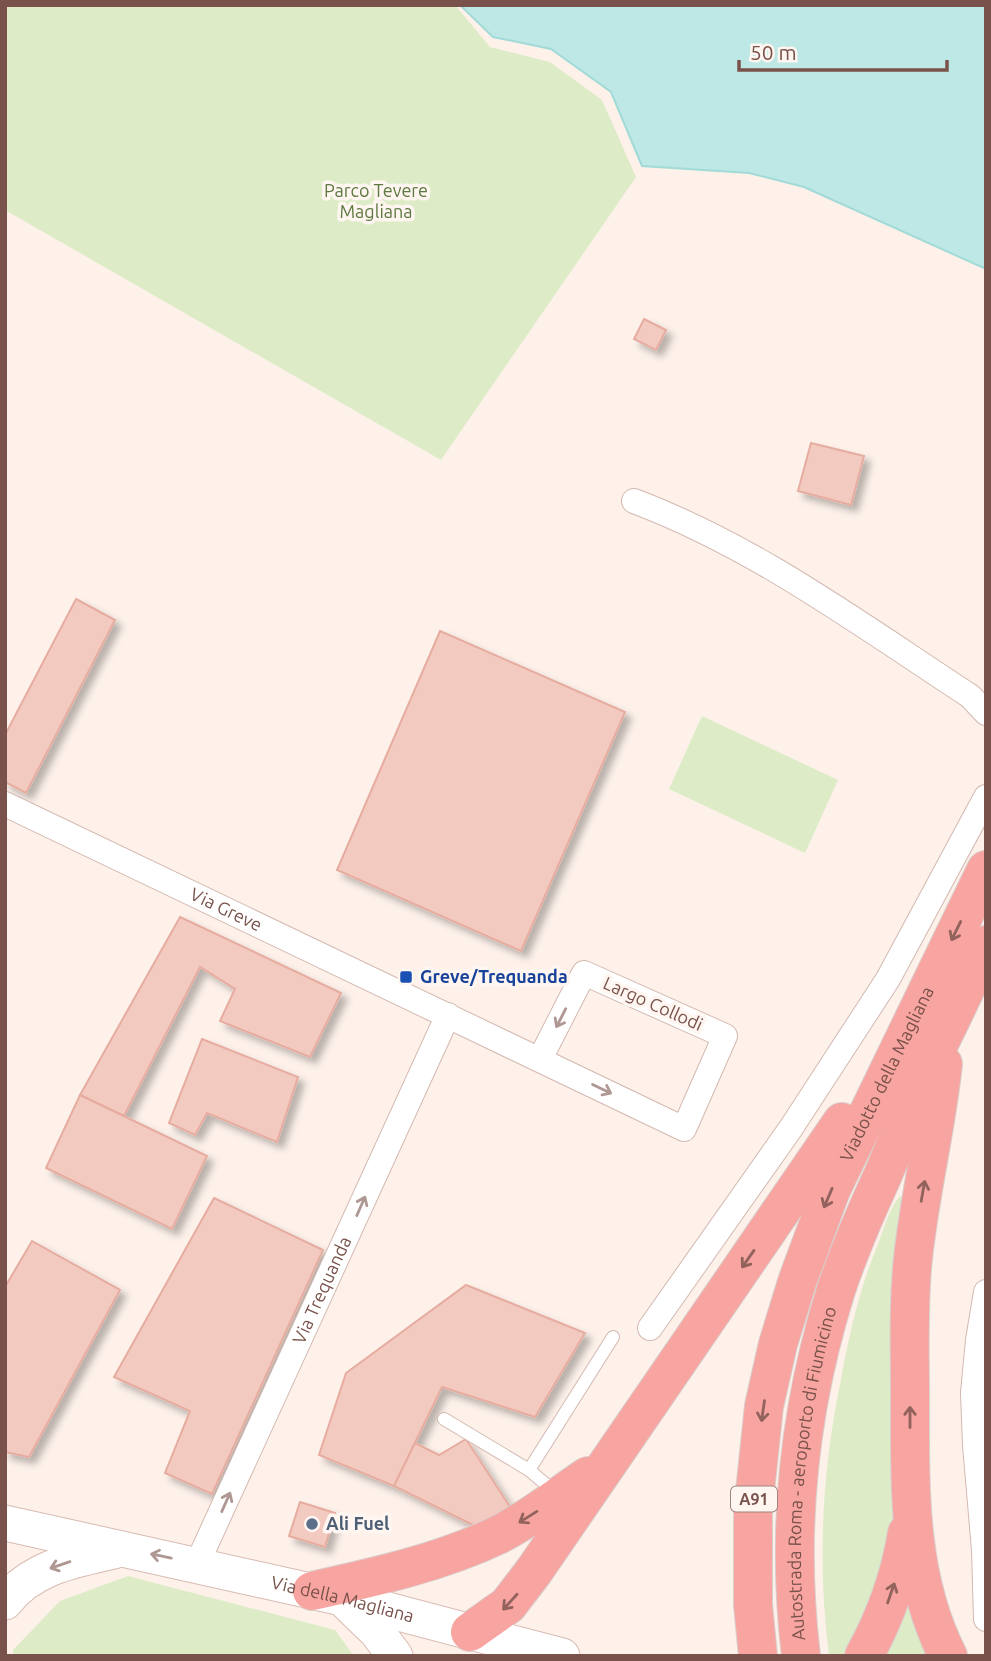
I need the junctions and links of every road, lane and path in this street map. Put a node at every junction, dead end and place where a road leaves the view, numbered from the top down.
1 (634, 501) dead end
2 (986, 713) edge
3 (986, 797) edge
4 (5, 804) edge
5 (986, 870) edge
6 (986, 945) edge
7 (448, 1015) junction
8 (910, 1026) junction
9 (947, 1029) junction
10 (540, 1059) junction
11 (836, 1291) joint
12 (986, 1292) edge
13 (650, 1328) dead end
14 (613, 1337) dead end
15 (443, 1419) dead end
16 (605, 1466) junction
17 (529, 1471) junction
18 (911, 1486) junction
19 (561, 1497) junction
20 (5, 1523) edge
21 (124, 1549) junction
22 (197, 1564) junction
23 (327, 1595) junction
24 (5, 1602) edge
25 (986, 1619) edge
26 (470, 1632) junction
27 (396, 1656) edge
28 (562, 1656) edge
29 (758, 1656) edge
30 (801, 1656) edge
31 (864, 1656) edge
32 (948, 1656) edge

1 - 2 street
3 - 13 street
4 - 7 street, Via Greve
5 -> 8 highway, Viadotto della Magliana
6 - 9 highway, Viadotto della Magliana
7 - 10 street, Largo Collodi
22 -> 7 street, Via Trequanda
8 -> 16 highway
8 -> 29 highway, Viadotto della Magliana / A91
9 - 11 highway, Viadotto della Magliana
18 -> 9 highway
10 -> 10 street, Largo Collodi
11 - 30 highway, Autostrada Roma - aeroporto di Fiumicino / A91
12 - 25 street
14 - 17 lane
15 - 17 lane
16 - 19 highway
16 -> 26 highway
17 - 19 lane
31 -> 18 highway
18 - 32 highway
19 -> 23 highway
20 - 21 main road, Via della Magliana
22 -> 21 main road, Via della Magliana
21 -> 24 main road, Via della Magliana
22 - 23 main road, Via della Magliana
23 - 26 main road, Via della Magliana
23 - 27 main road
26 - 28 main road, Via della Magliana

